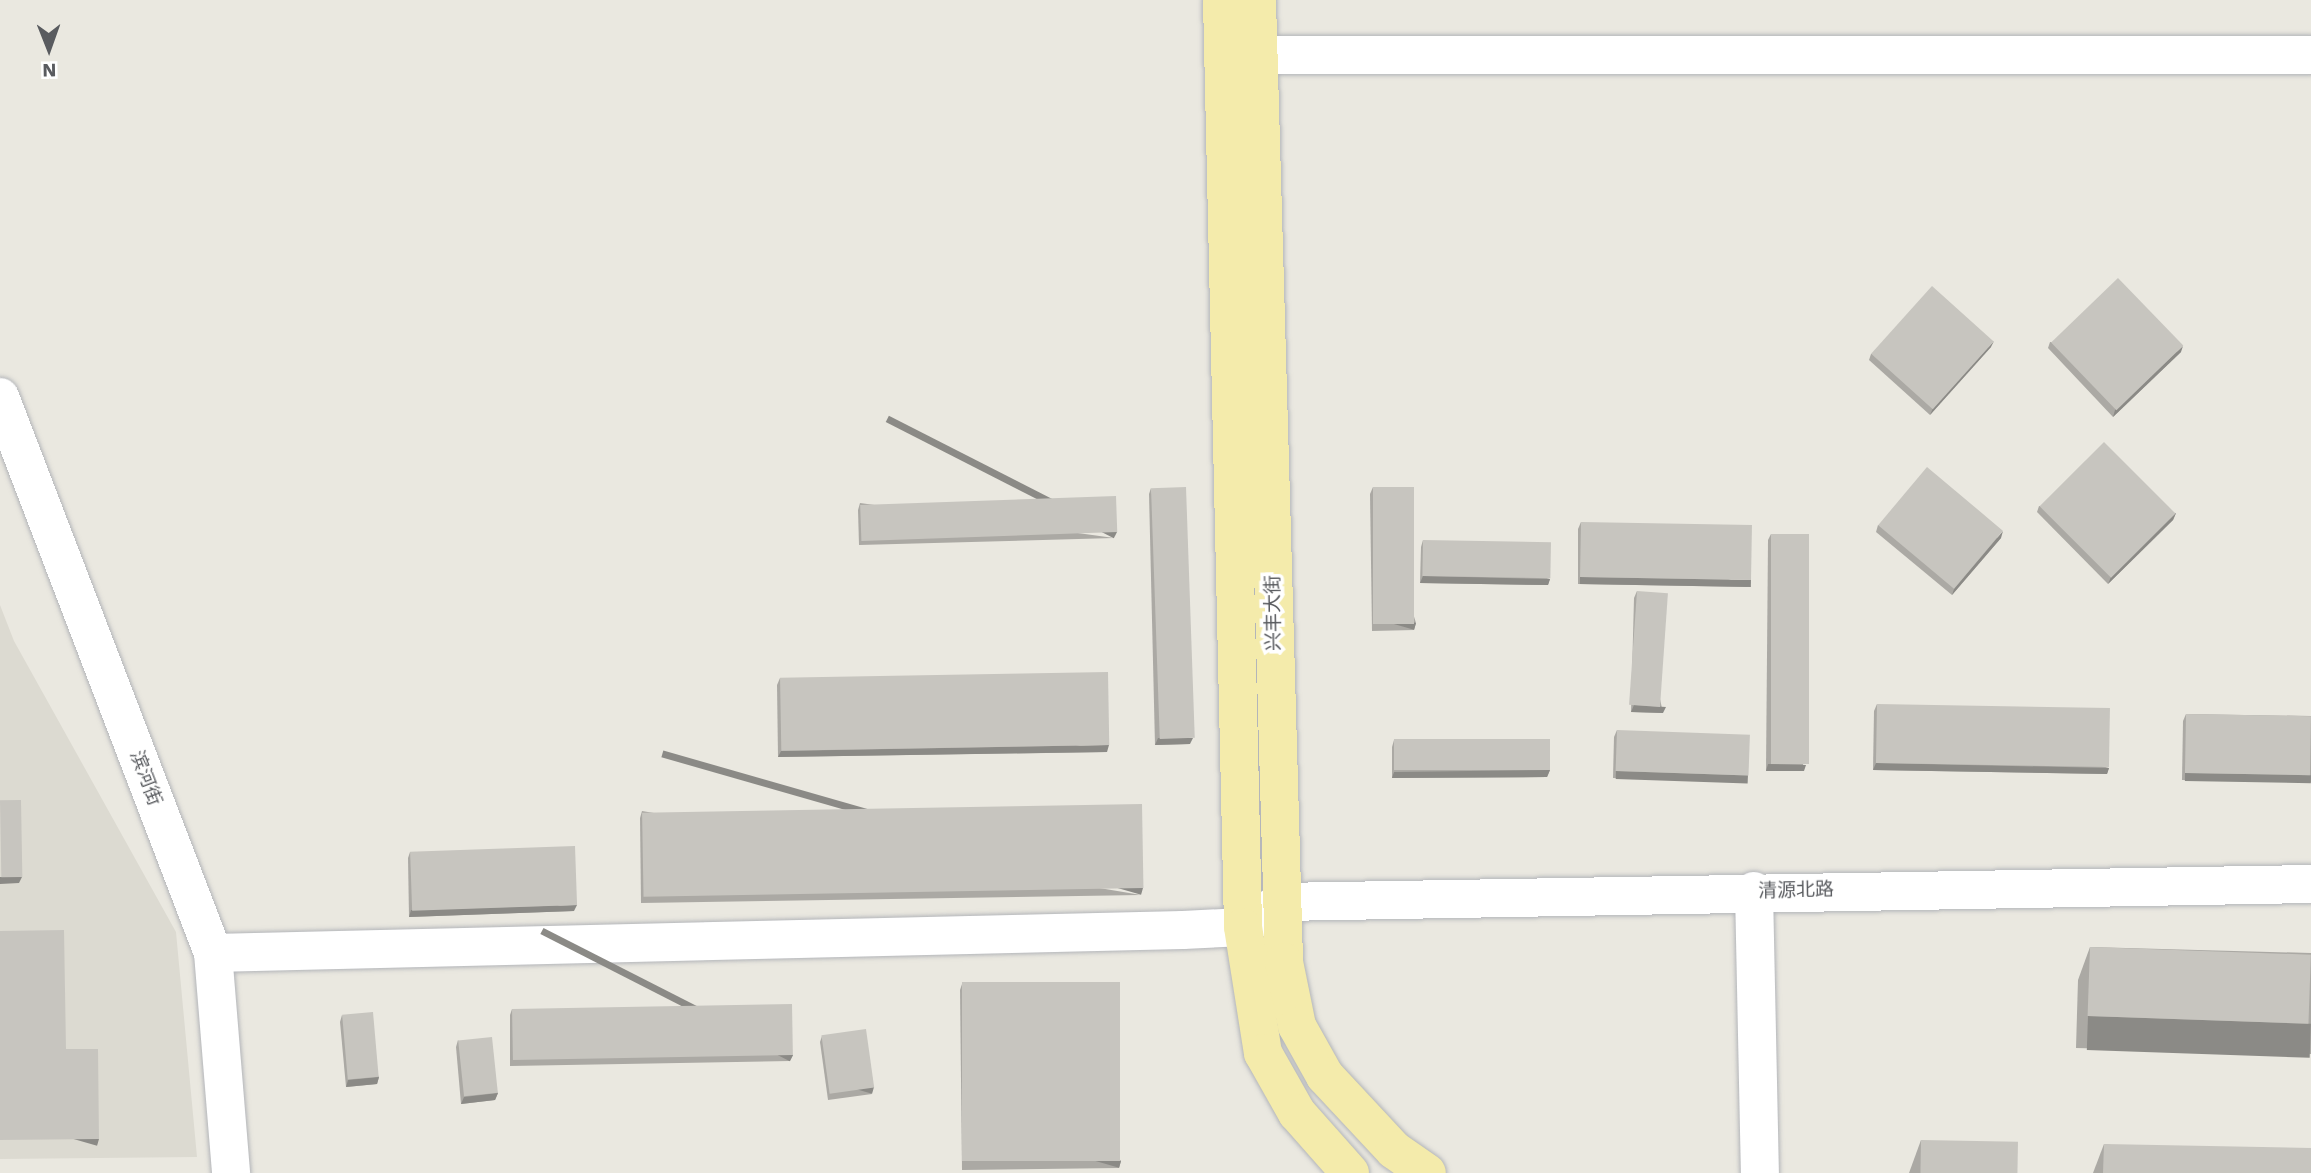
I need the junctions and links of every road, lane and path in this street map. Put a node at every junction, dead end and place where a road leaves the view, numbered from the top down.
1 (1222, 0) edge
2 (1257, 0) edge
3 (1259, 55) junction
4 (2311, 55) edge
5 (0, 397) edge
6 (2311, 884) edge
7 (1754, 891) junction
8 (1280, 902) junction
9 (1243, 927) junction
10 (213, 953) junction
11 (229, 1156) edge
12 (1350, 1173) edge
13 (1427, 1173) edge
14 (1760, 1173) edge

1 - 9 main road, 兴丰大街
2 - 3 main road, 兴丰大街
3 - 4 street
3 - 8 main road, 兴丰大街
5 - 10 street, 滨河街
6 - 7 street, 清源北路
7 - 8 street, 清源北路
7 - 14 street
8 - 9 street
8 - 13 main road, 兴丰大街
9 - 10 street
9 - 12 main road, 兴丰大街
10 - 11 street, 滨河街

